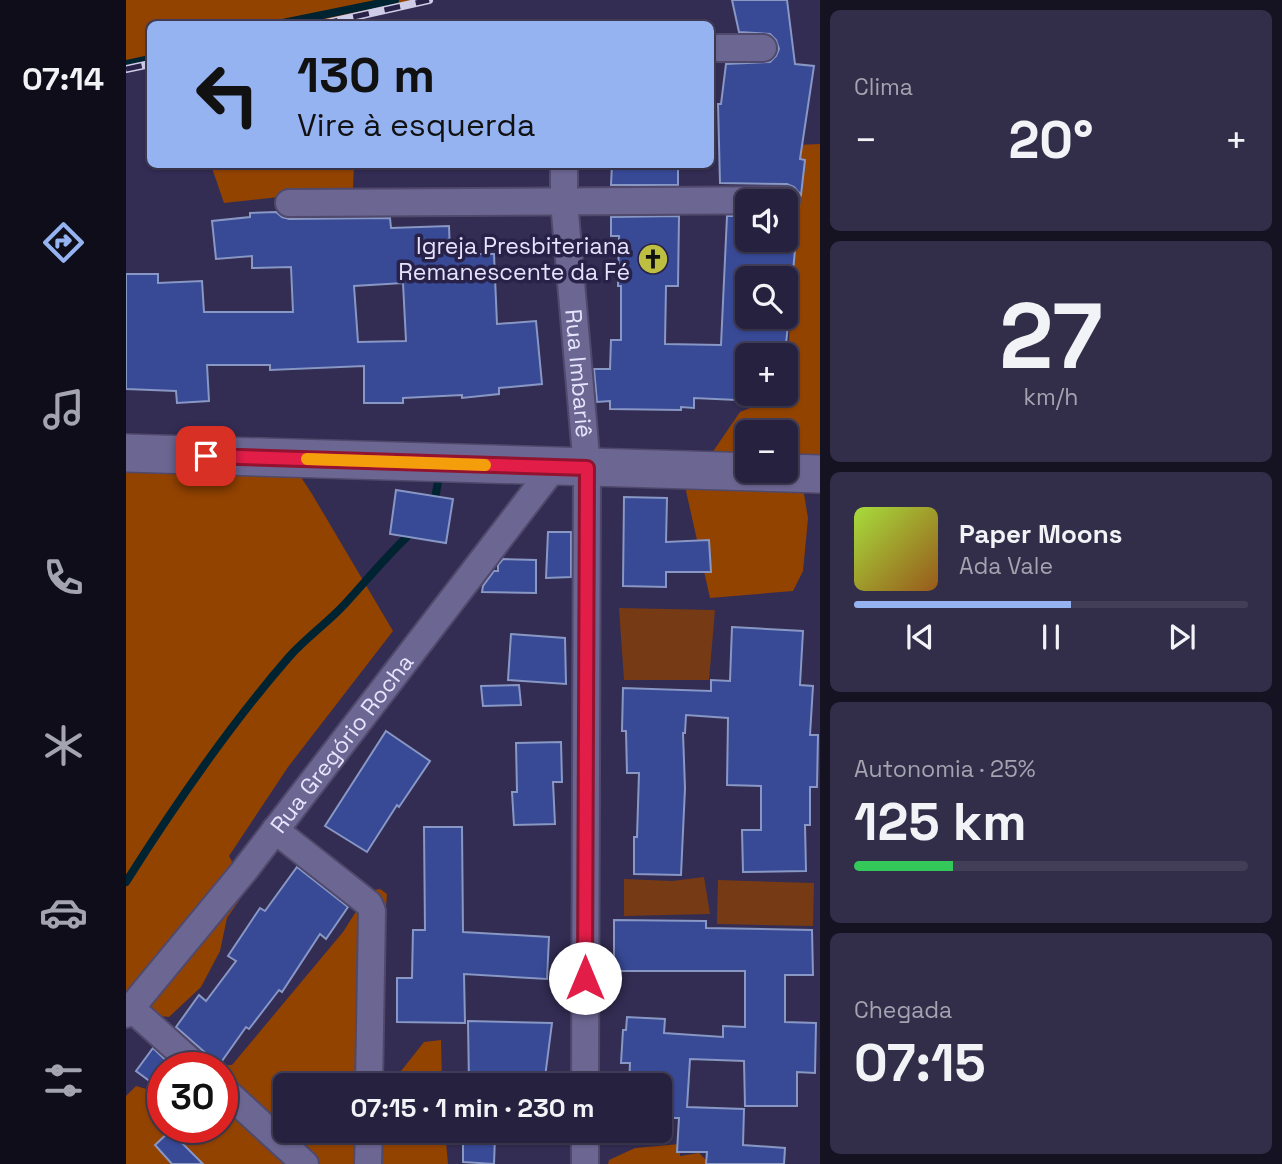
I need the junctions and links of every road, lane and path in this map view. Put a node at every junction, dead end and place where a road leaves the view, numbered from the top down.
1 (714, 48) edge
2 (763, 48) dead end
3 (564, 168) edge
4 (735, 200) edge
5 (565, 201) junction
6 (289, 203) dead end
7 (126, 453) edge
8 (571, 468) junction
9 (820, 474) edge
10 (275, 830) junction
11 (128, 1011) edge
12 (178, 1052) edge
13 (369, 1073) edge
14 (585, 1073) edge
15 (238, 1103) edge
16 (369, 1143) edge
17 (585, 1143) edge
18 (305, 1164) edge
19 (368, 1164) edge
20 (585, 1164) edge

1 - 2 street
3 - 5 street, Rua Imbariê
4 - 5 street
5 - 6 street
5 - 8 street, Rua Imbariê
7 - 8 street
8 - 9 street
8 - 10 street, Rua Gregório Rocha
8 - 14 street, Rua Imbariê
10 - 11 street, Rua Gregório Rocha
10 - 13 street
11 - 12 street
15 - 18 street
16 - 19 street
17 - 20 street

